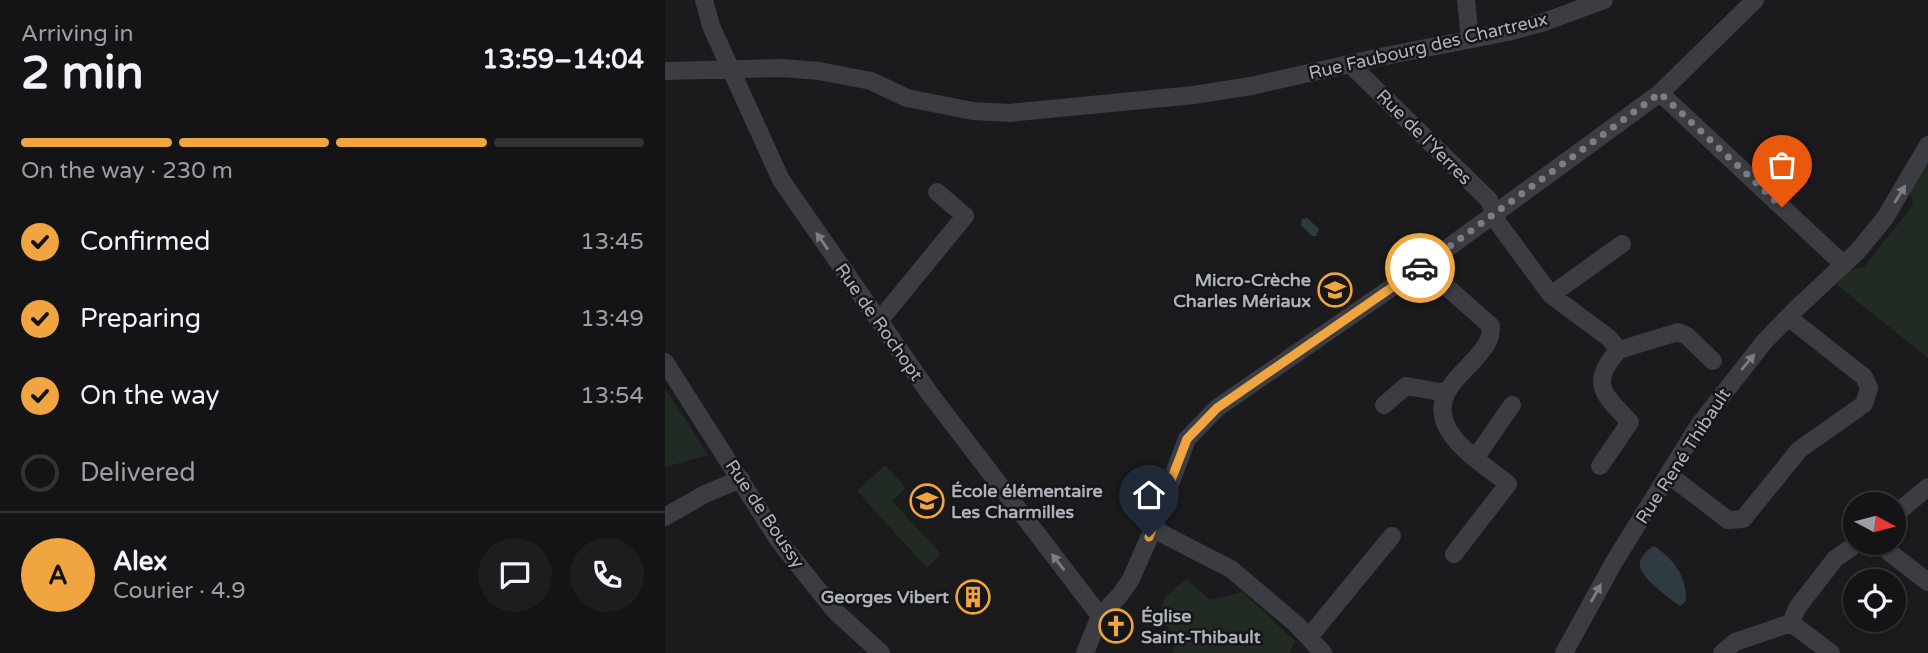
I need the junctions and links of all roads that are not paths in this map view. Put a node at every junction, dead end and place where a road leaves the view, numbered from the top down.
1 (704, 0) edge
2 (1466, 0) edge
3 (1604, 0) edge
4 (1755, 0) edge
5 (1470, 38) junction
6 (1350, 64) junction
7 (731, 70) junction
8 (665, 71) edge
9 (1660, 93) junction
10 (1928, 145) edge
11 (937, 192) dead end
12 (1495, 213) junction
13 (1622, 244) dead end
14 (1843, 264) junction
15 (1423, 266) junction
16 (1551, 295) junction
17 (1789, 317) junction
18 (879, 321) junction
19 (1619, 350) junction
20 (1713, 361) dead end
21 (665, 362) edge
22 (1447, 393) junction
23 (1384, 405) dead end
24 (1512, 405) dead end
25 (1476, 457) junction
26 (1600, 466) dead end
27 (1669, 475) junction
28 (741, 479) junction
29 (1928, 487) edge
30 (1906, 505) edge
31 (665, 517) edge
32 (1153, 529) junction
33 (1392, 536) dead end
34 (1843, 553) edge
35 (1454, 554) dead end
36 (1893, 555) edge
37 (1928, 582) edge
38 (1100, 616) junction
39 (1791, 624) junction
40 (1308, 637) junction
41 (881, 653) edge
42 (1085, 653) edge
43 (1323, 653) edge
44 (1564, 653) edge
45 (1722, 653) edge
46 (1831, 653) edge

1 - 7 street, Rue de Rochopt
2 - 5 street
3 - 5 street, Rue Faubourg des Chartreux
4 - 9 street
5 - 6 street, Rue Faubourg des Chartreux
6 - 7 street, Rue Faubourg des Chartreux
6 - 12 street, Rue de l'Yerres
7 - 8 street, Rue Faubourg des Chartreux
18 -> 7 street, Rue de Rochopt
9 - 12 street
9 - 14 street
14 -> 10 street, Rue René Thibault
11 - 18 street
12 - 15 street
12 - 16 street, Rue de l'Yerres
13 - 16 street
14 - 17 street, Rue René Thibault
15 - 22 street
15 - 32 street
16 - 19 street, Rue de l'Yerres
27 -> 17 street, Rue René Thibault
17 - 27 street
38 -> 18 street, Rue de Rochopt
19 - 20 street
19 - 26 street
21 - 28 street, Rue de Boussy
22 - 23 street
22 - 25 street
24 - 25 street
25 - 35 street
44 -> 27 street, Rue René Thibault
28 - 31 street
28 - 41 street, Rue de Boussy
29 - 30 street
32 - 38 street
32 - 40 street
33 - 40 street
34 - 39 street
36 - 37 street
38 - 42 street
39 - 45 street
39 - 46 street
40 - 43 street

